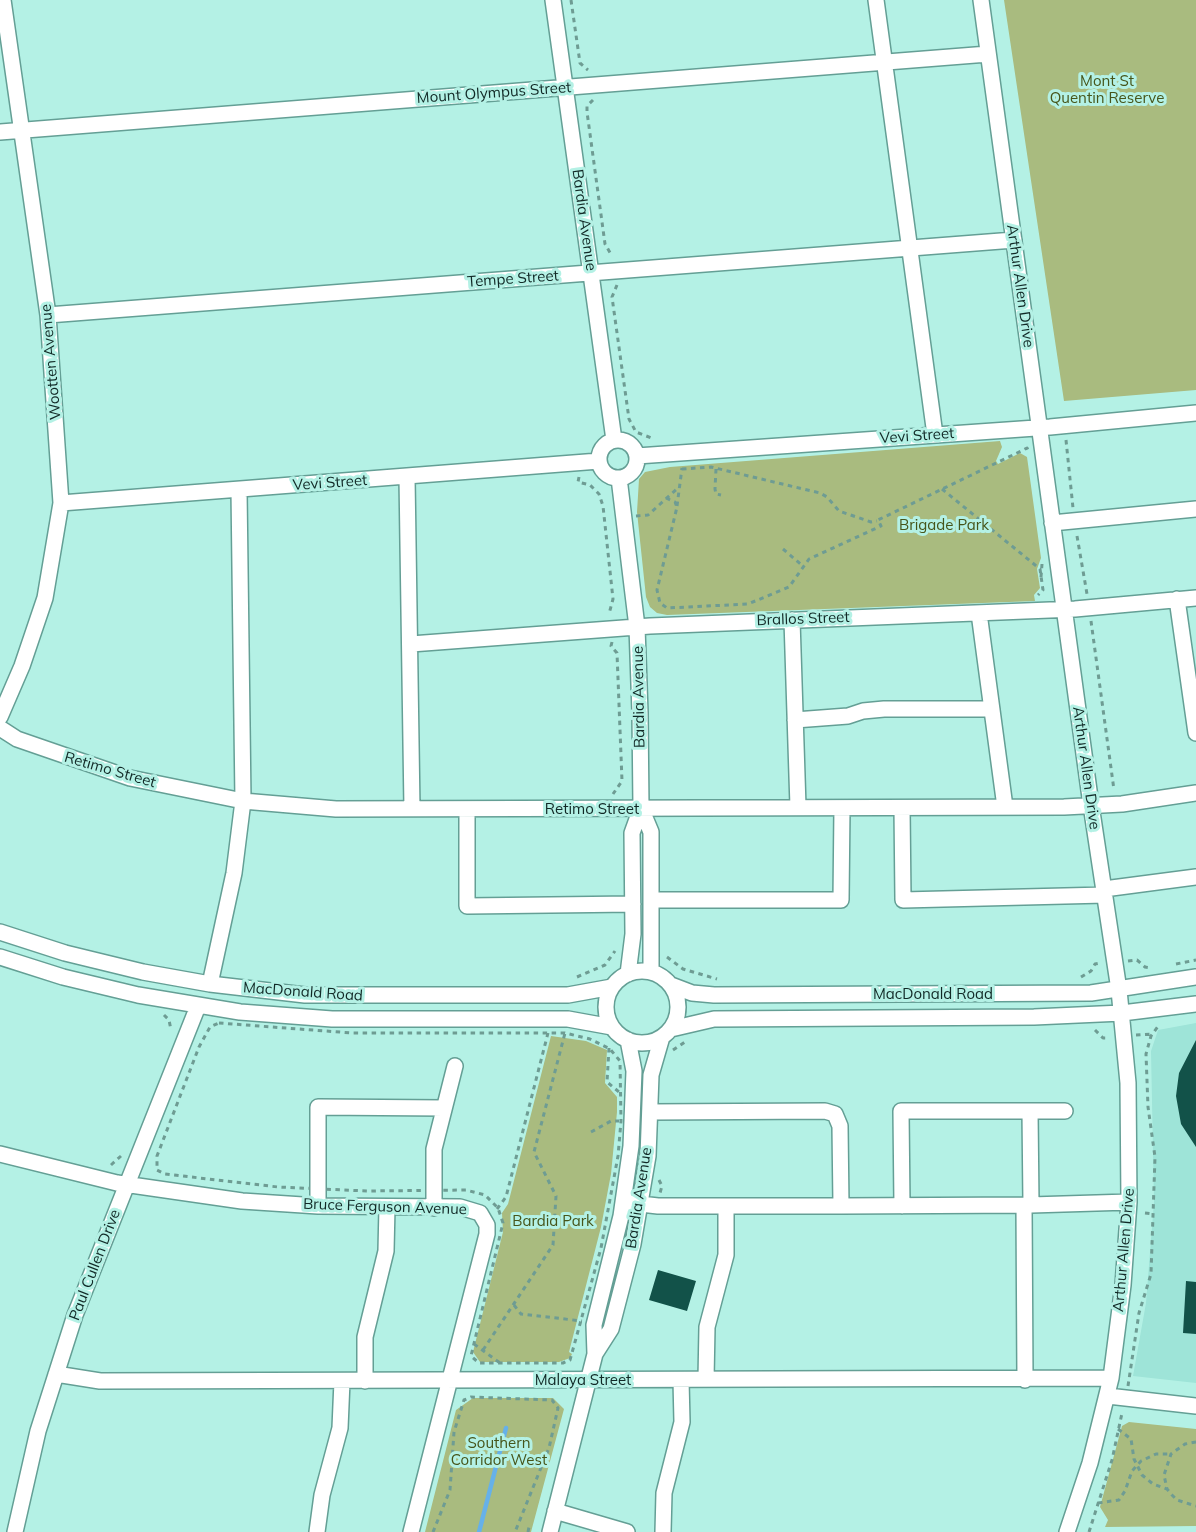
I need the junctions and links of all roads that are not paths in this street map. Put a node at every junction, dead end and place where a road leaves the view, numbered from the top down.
1 (3, 0) edge
2 (553, 0) edge
3 (876, 0) edge
4 (981, 0) edge
5 (988, 54) junction
6 (884, 62) junction
7 (565, 88) junction
8 (22, 130) junction
9 (0, 132) edge
10 (1014, 240) junction
11 (910, 248) junction
12 (591, 273) junction
13 (48, 315) junction
14 (1196, 412) edge
15 (1039, 427) junction
16 (934, 435) junction
17 (614, 440) junction
18 (637, 456) junction
19 (599, 461) junction
20 (408, 477) junction
21 (619, 478) junction
22 (239, 490) junction
23 (61, 503) junction
24 (1196, 509) edge
25 (1052, 523) junction
26 (1196, 598) edge
27 (1177, 599) junction
28 (1064, 609) junction
29 (979, 613) junction
30 (792, 620) junction
31 (637, 627) junction
32 (411, 644) junction
33 (992, 709) junction
34 (0, 717) edge
35 (795, 720) junction
36 (0, 728) edge
37 (1196, 733) edge
38 (1196, 793) edge
39 (243, 801) junction
40 (1091, 806) junction
41 (798, 807) junction
42 (1005, 807) junction
43 (641, 808) junction
44 (842, 808) junction
45 (902, 808) junction
46 (412, 809) junction
47 (467, 809) junction
48 (1196, 877) edge
49 (1104, 892) junction
50 (651, 900) junction
51 (633, 904) junction
52 (0, 932) edge
53 (0, 957) edge
54 (651, 972) junction
55 (628, 974) junction
56 (1196, 978) edge
57 (210, 984) junction
58 (671, 985) junction
59 (612, 987) junction
60 (1119, 990) junction
61 (1196, 1004) edge
62 (198, 1006) junction
63 (1122, 1013) junction
64 (612, 1027) junction
65 (666, 1033) junction
66 (628, 1040) junction
67 (455, 1066) dead end
68 (444, 1108) junction
69 (1030, 1111) junction
70 (1065, 1111) dead end
71 (651, 1112) junction
72 (0, 1154) edge
73 (127, 1185) junction
74 (623, 1202) junction
75 (1130, 1202) junction
76 (641, 1205) junction
77 (1028, 1205) junction
78 (318, 1206) junction
79 (726, 1206) junction
80 (841, 1206) junction
81 (902, 1206) junction
82 (387, 1207) junction
83 (434, 1208) junction
84 (595, 1354) junction
85 (56, 1374) junction
86 (1111, 1378) junction
87 (706, 1379) junction
88 (589, 1380) junction
89 (681, 1380) junction
90 (1025, 1380) junction
91 (342, 1381) junction
92 (365, 1381) junction
93 (450, 1381) junction
94 (1108, 1396) junction
95 (1196, 1407) edge
96 (555, 1511) junction
97 (15, 1532) edge
98 (317, 1532) edge
99 (411, 1532) edge
100 (550, 1532) edge
101 (627, 1532) edge
102 (663, 1532) edge
103 (1067, 1532) edge

1 - 8 street, Wootten Avenue
2 - 7 street, Bardia Avenue
3 - 6 street
4 - 5 street, Arthur Allen Drive
5 - 6 street, Mount Olympus Street
5 - 10 street, Arthur Allen Drive
6 - 7 street, Mount Olympus Street
6 - 11 street
7 - 8 street, Mount Olympus Street
7 - 12 street, Bardia Avenue
8 - 9 street, Mount Olympus Street
8 - 13 street, Wootten Avenue
10 - 11 street, Tempe Street
10 - 15 street, Arthur Allen Drive
11 - 12 street, Tempe Street
11 - 16 street
12 - 13 street, Tempe Street
12 - 17 street, Bardia Avenue
13 - 23 street, Wootten Avenue
14 - 15 street, Vevi Street
15 - 16 street, Vevi Street
15 - 25 street, Arthur Allen Drive
16 - 18 street, Vevi Street
17 - 18 street
17 - 19 street
18 - 21 street
19 - 20 street, Vevi Street
19 - 21 street
20 - 22 street, Vevi Street
20 - 32 street
21 - 31 street, Bardia Avenue
22 - 23 street, Vevi Street
22 - 39 street
23 - 34 street, Wootten Avenue
24 - 25 street
25 - 28 street, Arthur Allen Drive
26 - 27 street, Brallos Street
27 - 28 street, Brallos Street
27 - 37 street
28 - 29 street, Brallos Street
28 - 40 street, Arthur Allen Drive
29 - 30 street, Brallos Street
29 - 33 street
30 - 31 street, Brallos Street
30 - 35 street
31 - 32 street, Brallos Street
31 - 43 street, Bardia Avenue
32 - 46 street
33 - 35 street
33 - 42 street
35 - 41 street
36 - 39 street, Retimo Street
38 - 40 street, Retimo Street
39 - 46 street, Retimo Street
39 - 57 street
40 - 42 street, Retimo Street
40 - 49 street, Arthur Allen Drive
41 - 43 street, Retimo Street
41 - 44 street, Retimo Street
42 - 45 street, Retimo Street
43 - 47 street, Retimo Street
43 - 50 street, Bardia Avenue
43 - 51 street, Bardia Avenue
44 - 45 street, Retimo Street
44 - 50 street
45 - 49 street
46 - 47 street, Retimo Street
47 - 51 street
48 - 49 street
49 - 60 street, Arthur Allen Drive
50 - 54 street, Bardia Avenue
51 - 55 street, Bardia Avenue
52 - 57 street, MacDonald Road
53 - 62 street, MacDonald Road
54 - 55 street
54 - 58 street
55 - 59 street
56 - 60 street, MacDonald Road
57 - 59 street, MacDonald Road
58 - 60 street, MacDonald Road
58 - 65 street
59 - 64 street
60 - 63 street, Arthur Allen Drive
61 - 63 street, MacDonald Road
62 - 64 street, MacDonald Road
62 - 73 street, Paul Cullen Drive
63 - 65 street, MacDonald Road
63 - 75 street, Arthur Allen Drive
64 - 66 street
65 - 66 street
65 - 71 street, Bardia Avenue
66 - 74 street, Bardia Avenue
67 - 68 street
68 - 78 street
68 - 83 street
69 - 70 street
69 - 77 street
69 - 81 street
71 - 76 street, Bardia Avenue
71 - 80 street
72 - 73 street, Bruce Ferguson Avenue
73 - 78 street, Bruce Ferguson Avenue
73 - 85 street, Paul Cullen Drive
74 - 76 street
74 - 84 street, Bardia Avenue
75 - 77 street
75 - 86 street, Arthur Allen Drive
76 - 79 street
76 - 84 street, Bardia Avenue
77 - 81 street
77 - 90 street
78 - 82 street, Bruce Ferguson Avenue
79 - 80 street
79 - 87 street
80 - 81 street
82 - 83 street, Bruce Ferguson Avenue
82 - 92 street
83 - 93 street, Bruce Ferguson Avenue
84 - 88 street, Bardia Avenue
85 - 91 street, Malaya Street
85 - 97 street, Paul Cullen Drive
86 - 90 street, Malaya Street
86 - 94 street, Arthur Allen Drive
87 - 89 street, Malaya Street
87 - 90 street, Malaya Street
88 - 89 street, Malaya Street
88 - 93 street, Malaya Street
88 - 96 street, Bardia Avenue
89 - 102 street
91 - 92 street, Malaya Street
91 - 98 street
92 - 93 street, Malaya Street
93 - 99 street, Bruce Ferguson Avenue
94 - 95 street
94 - 103 street, Arthur Allen Drive
96 - 100 street, Bardia Avenue
96 - 101 street

